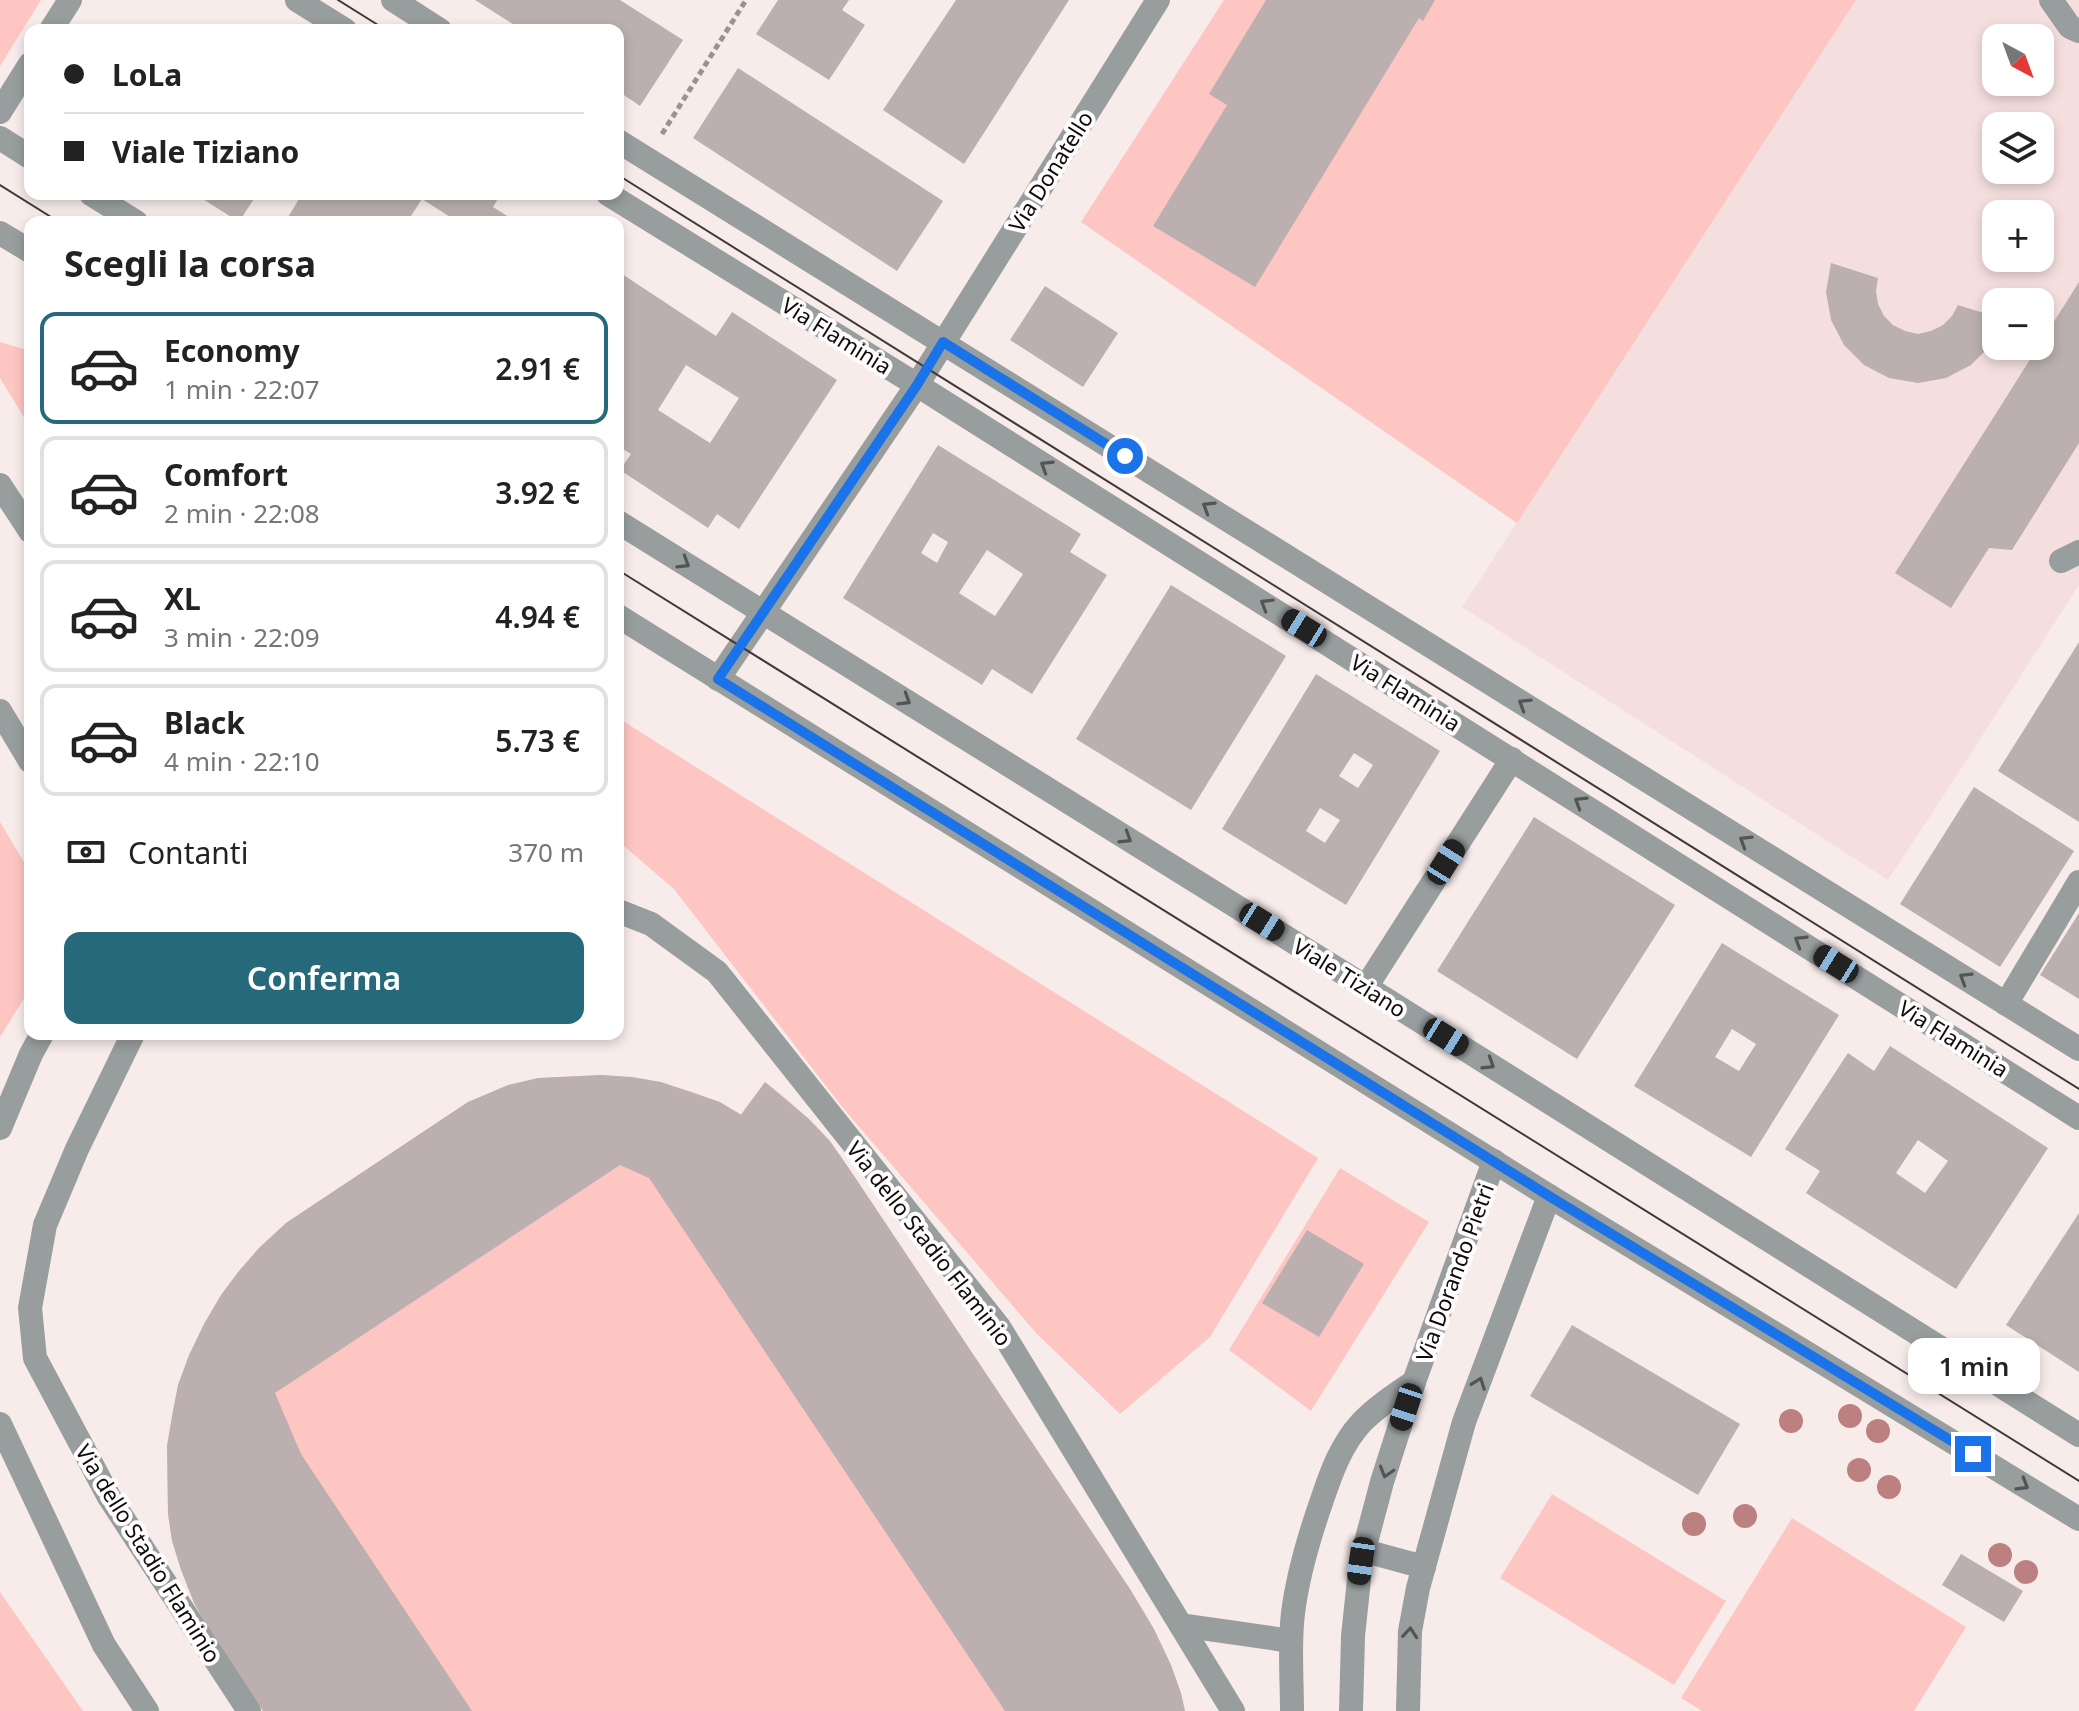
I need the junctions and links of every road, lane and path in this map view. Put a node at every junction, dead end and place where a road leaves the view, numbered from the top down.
1 (70, 0) edge
2 (297, 0) edge
3 (393, 0) edge
4 (746, 0) edge
5 (1158, 0) edge
6 (2051, 0) edge
7 (55, 24) edge
8 (335, 24) edge
9 (431, 24) edge
10 (2079, 31) edge
11 (24, 74) edge
12 (0, 112) edge
13 (0, 138) edge
14 (624, 145) edge
15 (24, 153) edge
16 (646, 158) junction
17 (101, 200) edge
18 (618, 200) edge
19 (126, 216) edge
20 (0, 233) edge
21 (24, 247) edge
22 (943, 342) junction
23 (917, 385) junction
24 (0, 485) edge
25 (24, 522) edge
26 (624, 526) edge
27 (764, 612) junction
28 (624, 620) edge
29 (718, 679) junction
30 (0, 711) edge
31 (24, 751) edge
32 (1512, 759) junction
33 (2079, 882) edge
34 (624, 913) edge
35 (1366, 987) junction
36 (2006, 1004) junction
37 (39, 1040) edge
38 (130, 1040) edge
39 (2079, 1049) edge
40 (2079, 1118) edge
41 (0, 1128) edge
42 (1494, 1161) junction
43 (1549, 1196) junction
44 (1414, 1382) junction
45 (0, 1424) edge
46 (2079, 1435) edge
47 (2079, 1519) edge
48 (1365, 1551) junction
49 (1424, 1567) junction
50 (1181, 1625) junction
51 (1291, 1641) junction
52 (147, 1711) edge
53 (249, 1711) edge
54 (1233, 1711) edge
55 (1292, 1711) edge
56 (1351, 1711) edge
57 (1408, 1711) edge

1 - 7 street
2 - 8 street
3 - 9 street
4 - 16 path
5 - 22 street, Via Donatello
6 - 10 street
11 - 12 street
13 - 15 street
14 - 16 street
16 - 22 street
17 - 19 street
18 - 23 street, Via Flaminia
20 - 21 street
22 - 23 street, Via Donatello
36 -> 22 street
23 - 27 street, Via Donatello
32 -> 23 street, Via Flaminia
24 - 25 street
26 -> 27 street, Viale Tiziano
27 - 29 street, Via Donatello
27 -> 35 street, Viale Tiziano
28 - 29 street
29 - 42 street
30 - 31 street
32 - 35 street
40 -> 32 street, Via Flaminia
33 - 36 street
34 - 50 street, Via dello Stadio Flaminio
35 -> 46 street, Viale Tiziano
36 - 39 street
37 - 41 street
38 - 53 street, Via dello Stadio Flaminio
42 - 43 street
42 - 44 street, Via Dorando Pietri
43 -> 47 street
49 -> 43 street
44 -> 48 street, Via Dorando Pietri
44 - 51 street
45 - 52 street
48 - 49 street
48 - 56 street, Via Dorando Pietri
57 -> 49 street
50 - 51 street
50 - 54 street, Via dello Stadio Flaminio
51 - 55 street

